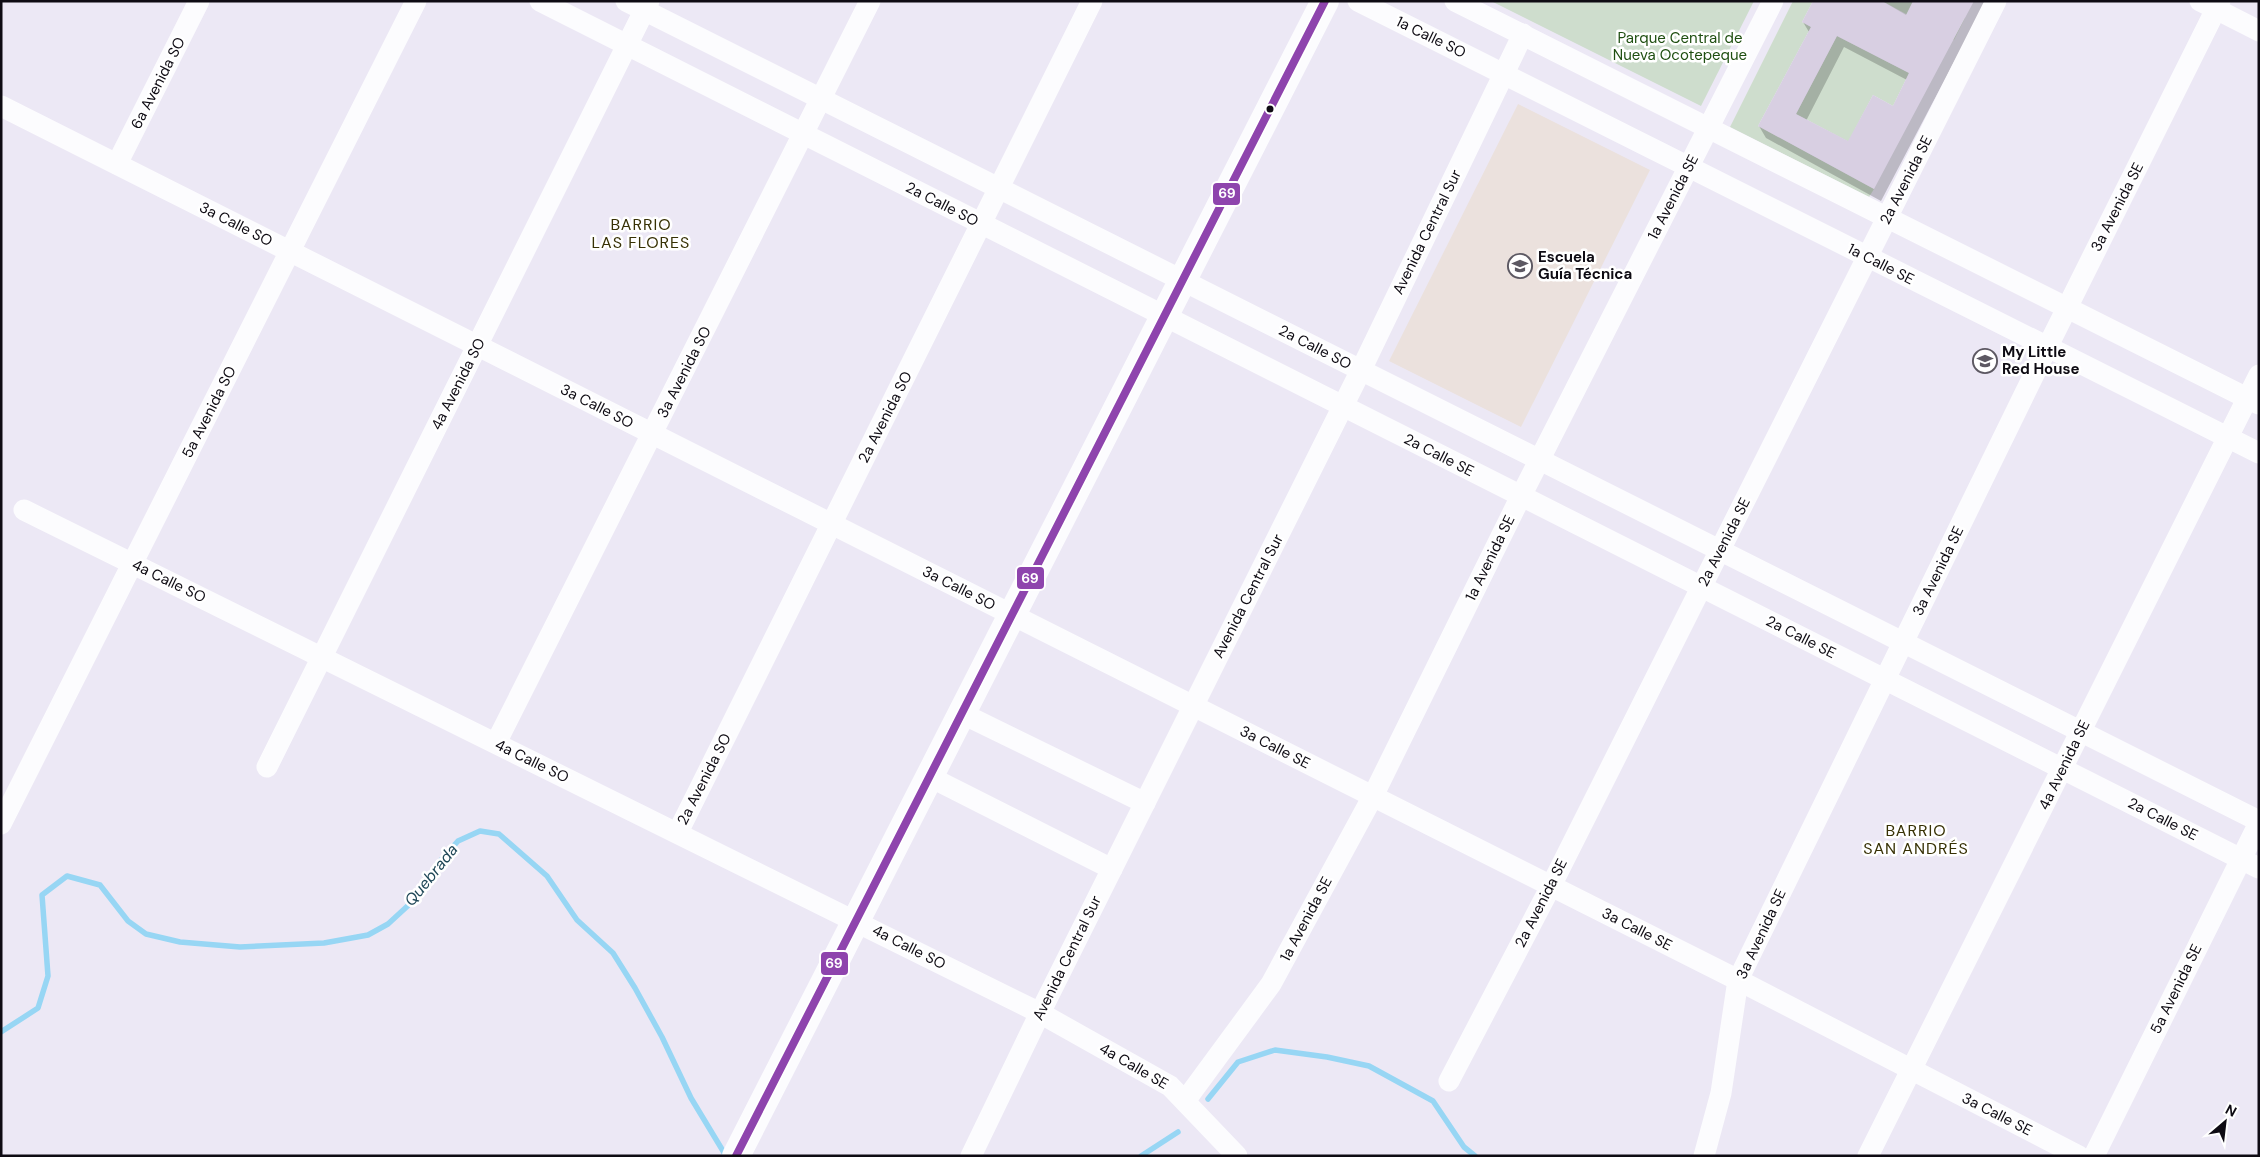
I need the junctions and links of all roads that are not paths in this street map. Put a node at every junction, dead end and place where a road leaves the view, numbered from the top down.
1 (199, 1) edge
2 (416, 1) edge
3 (540, 1) edge
4 (870, 1) edge
5 (1092, 1) edge
6 (1325, 1) edge
7 (1358, 1) edge
8 (1455, 1) edge
9 (1773, 1) edge
10 (1996, 1) edge
11 (640, 4) edge
12 (2212, 4) edge
13 (2259, 31) edge
14 (1522, 34) junction
15 (627, 45) junction
16 (1503, 74) junction
17 (821, 99) junction
18 (1, 106) edge
19 (1708, 129) junction
20 (803, 134) junction
21 (117, 164) junction
22 (1688, 167) junction
23 (999, 188) junction
24 (1887, 218) junction
25 (982, 224) junction
26 (290, 251) junction
27 (1867, 257) junction
28 (1183, 281) junction
29 (2067, 308) junction
30 (1165, 316) junction
31 (477, 346) junction
32 (2047, 348) junction
33 (1361, 370) junction
34 (2259, 375) edge
35 (2253, 401) edge
36 (1343, 406) junction
37 (653, 434) junction
38 (2228, 438) junction
39 (2259, 453) edge
40 (1539, 460) junction
41 (1520, 496) junction
42 (24, 510) dead end
43 (832, 524) junction
44 (1720, 550) junction
45 (132, 563) junction
46 (1701, 587) junction
47 (1013, 615) junction
48 (1903, 642) junction
49 (322, 657) junction
50 (1885, 680) junction
51 (1194, 706) junction
52 (962, 714) junction
53 (2080, 732) junction
54 (496, 743) junction
55 (267, 767) dead end
56 (2062, 769) junction
57 (930, 777) junction
58 (1373, 796) junction
59 (1145, 803) junction
60 (2259, 822) edge
61 (1, 824) edge
62 (678, 832) junction
63 (2250, 863) edge
64 (1112, 869) junction
65 (1551, 886) junction
66 (857, 920) junction
67 (1738, 980) junction
68 (1040, 1013) junction
69 (1912, 1070) junction
70 (1449, 1081) dead end
71 (1185, 1101) junction
72 (736, 1156) edge
73 (971, 1156) edge
74 (1238, 1156) edge
75 (1704, 1156) edge
76 (1868, 1156) edge
77 (2079, 1156) edge
78 (2094, 1156) edge

1 - 21 street, 6a Avenida SO
2 - 26 street, 5a Avenida SO
3 - 15 street, 2a Calle SO
4 - 17 street, 3a Avenida SO
5 - 23 street, 2a Avenida SO
6 - 28 main road
7 - 16 street, 1a Calle SO
8 - 14 street
9 - 19 street, 1a Avenida SE
10 - 24 street, 2a Avenida SE
11 - 15 street, 4a Avenida SO
11 - 17 street, 2a Calle SO
12 - 13 street
12 - 29 street, 3a Avenida SE
14 - 16 street, Avenida Central Sur
14 - 19 street
15 - 20 street, 2a Calle SO
15 - 31 street, 4a Avenida SO
16 - 22 street, 1a Calle SE
16 - 33 street, Avenida Central Sur
17 - 20 street, 3a Avenida SO
17 - 23 street, 2a Calle SO
18 - 21 street, 3a Calle SO
19 - 22 street, 1a Avenida SE
19 - 24 street
20 - 25 street, 2a Calle SO
20 - 37 street, 3a Avenida SO
21 - 26 street, 3a Calle SO
22 - 27 street, 1a Calle SE
22 - 40 street, 1a Avenida SE
23 - 25 street, 2a Avenida SO
23 - 28 street, 2a Calle SO
24 - 27 street, 2a Avenida SE
24 - 29 street
25 - 30 street, 2a Calle SO
25 - 43 street, 2a Avenida SO
26 - 31 street, 3a Calle SO
26 - 45 street, 5a Avenida SO
27 - 32 street, 1a Calle SE
27 - 44 street, 2a Avenida SE
28 - 30 main road
28 - 33 street, 2a Calle SO
29 - 32 street, 3a Avenida SE
29 - 35 street
30 - 36 street, 2a Calle SO
30 - 47 main road
31 - 37 street, 3a Calle SO
31 - 49 street, 4a Avenida SO
32 - 38 street, 1a Calle SE
32 - 48 street, 3a Avenida SE
33 - 36 street, Avenida Central Sur
33 - 40 street
34 - 35 street, 4a Avenida SE
35 - 38 street, 4a Avenida SE
36 - 41 street, 2a Calle SE
36 - 51 street, Avenida Central Sur
37 - 43 street, 3a Calle SO
37 - 54 street, 3a Avenida SO
38 - 39 street, 1a Calle SE
38 - 53 street, 4a Avenida SE
40 - 41 street, 1a Avenida SE
40 - 44 street
41 - 46 street, 2a Calle SE
41 - 58 street, 1a Avenida SE
42 - 45 street, 4a Calle SO
43 - 47 street, 3a Calle SO
43 - 62 street, 2a Avenida SO
44 - 46 street, 2a Avenida SE
44 - 48 street
45 - 49 street, 4a Calle SO
45 - 61 street, 5a Avenida SO
46 - 50 street, 2a Calle SE
46 - 65 street, 2a Avenida SE
47 - 51 street, 3a Calle SO
47 - 52 main road
48 - 50 street, 3a Avenida SE
48 - 53 street
49 - 54 street, 4a Calle SO
49 - 55 street, 4a Avenida SO
50 - 56 street, 2a Calle SE
50 - 67 street, 3a Avenida SE
51 - 58 street, 3a Calle SE
51 - 59 street, Avenida Central Sur
52 - 57 main road
52 - 59 street
53 - 56 street, 4a Avenida SE
53 - 60 street
54 - 62 street, 4a Calle SO
56 - 63 street, 2a Calle SE
56 - 69 street, 4a Avenida SE
57 - 64 street
57 - 66 main road
58 - 65 street, 3a Calle SE
58 - 71 street, 1a Avenida SE
59 - 64 street, Avenida Central Sur
60 - 63 street, 5a Avenida SE
62 - 66 street, 4a Calle SO
63 - 78 street, 5a Avenida SE
64 - 68 street, Avenida Central Sur
65 - 67 street, 3a Calle SE
65 - 70 street, 2a Avenida SE
66 - 68 street, 4a Calle SO
66 - 72 main road
67 - 69 street, 3a Calle SE
67 - 75 street, 3a Avenida SE
68 - 71 street, 4a Calle SE
68 - 73 street, Avenida Central Sur
69 - 76 street, 4a Avenida SE
69 - 77 street, 3a Calle SE
71 - 74 street, 4a Calle SE

